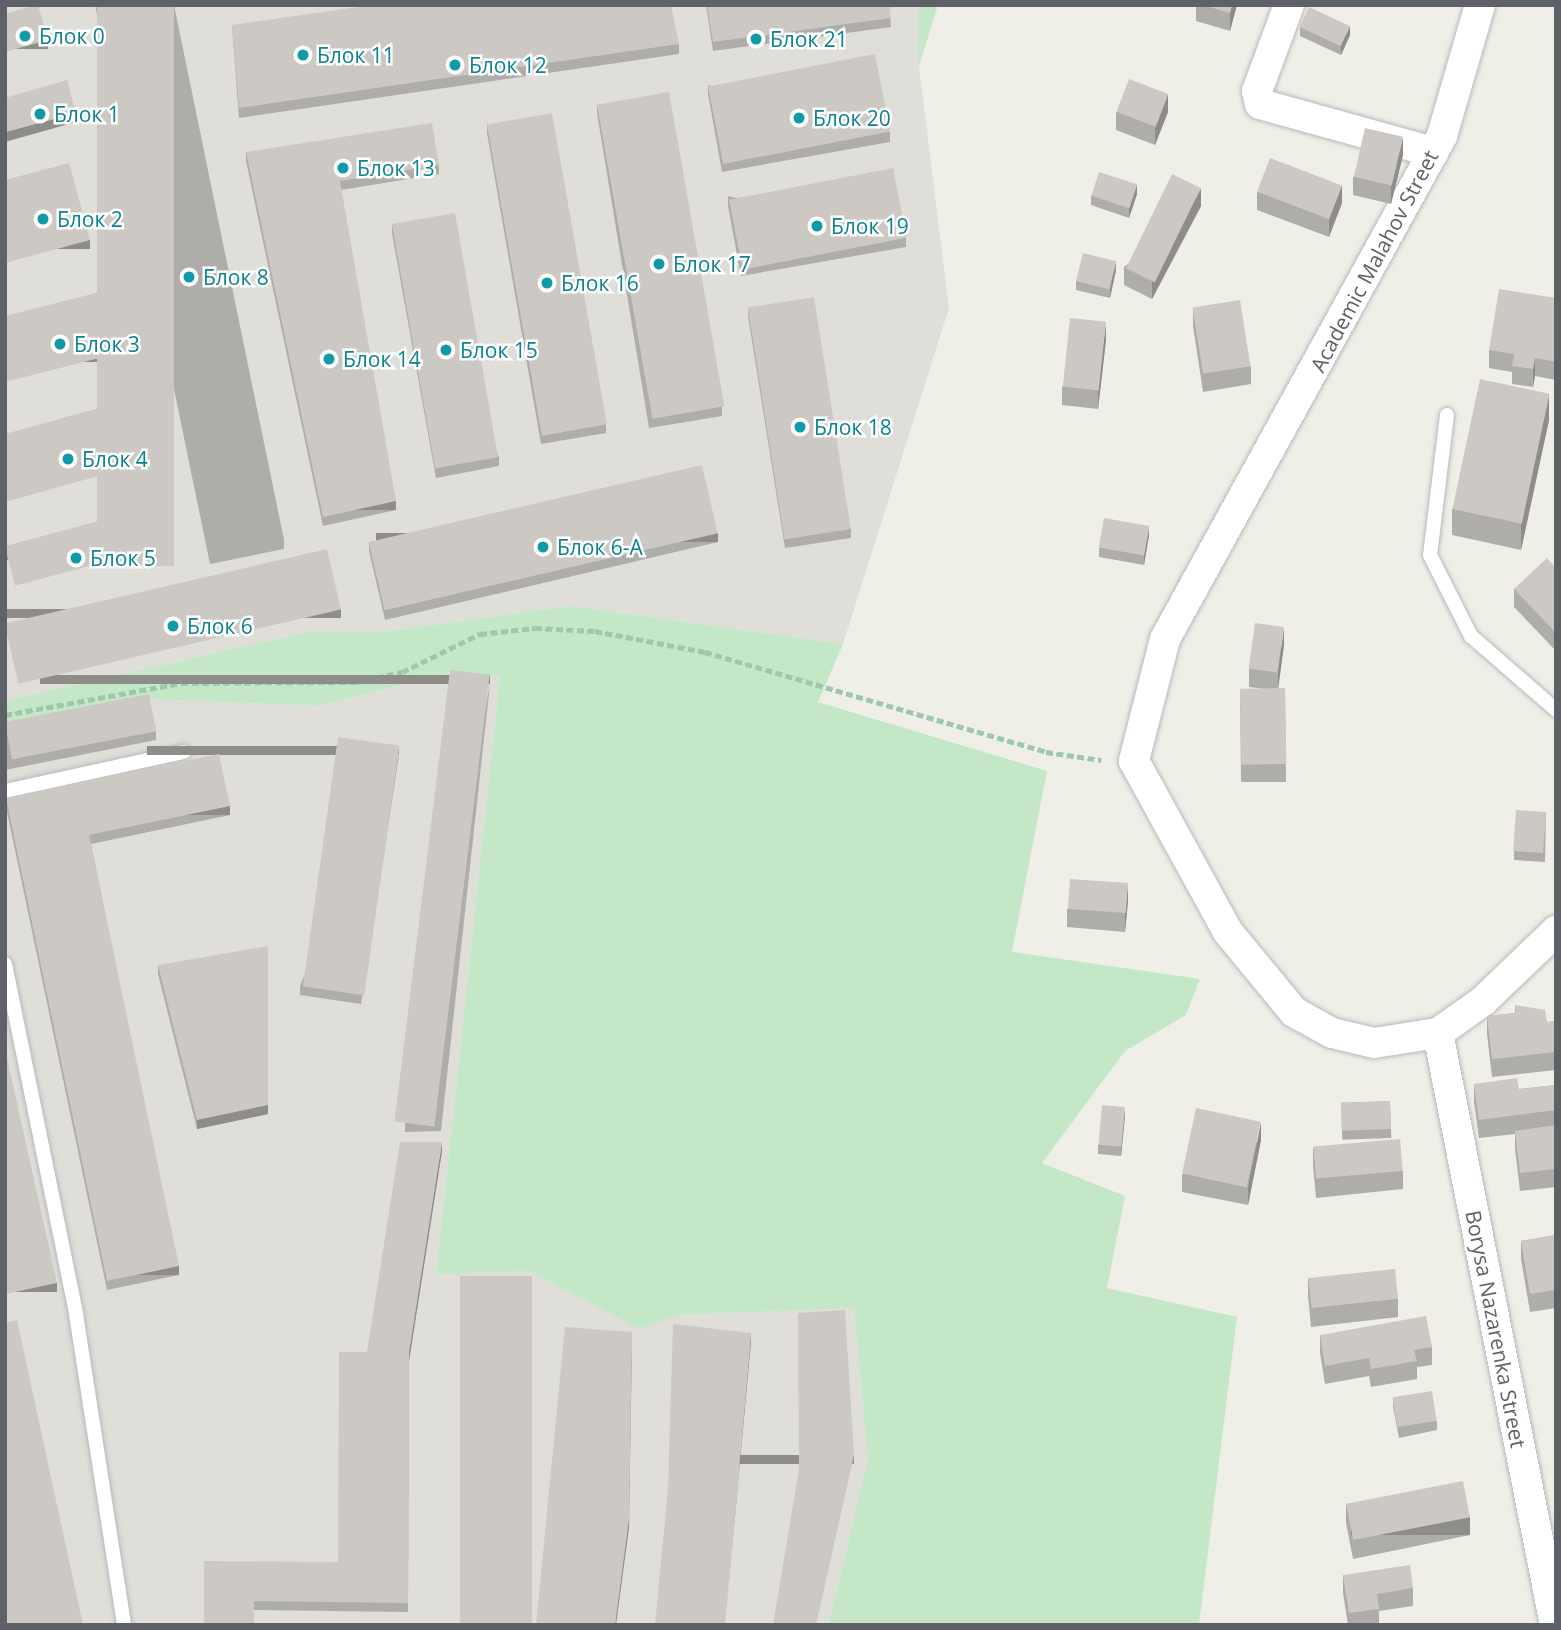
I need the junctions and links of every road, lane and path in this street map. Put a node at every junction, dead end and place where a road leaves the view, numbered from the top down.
1 (1289, 5) edge
2 (1480, 5) edge
3 (1433, 152) junction
4 (1447, 415) dead end
5 (1556, 710) edge
6 (5, 715) edge
7 (184, 752) dead end
8 (1134, 761) junction
9 (5, 791) edge
10 (1556, 931) edge
11 (5, 964) edge
12 (1438, 1033) junction
13 (124, 1625) edge
14 (1555, 1625) edge

1 - 3 street
2 - 3 street, Academic Malahov Street
3 - 8 street, Academic Malahov Street
4 - 5 lane
6 - 8 path
7 - 9 lane
8 - 12 street
10 - 12 street
11 - 13 lane
12 - 14 street, Borysa Nazarenka Street

